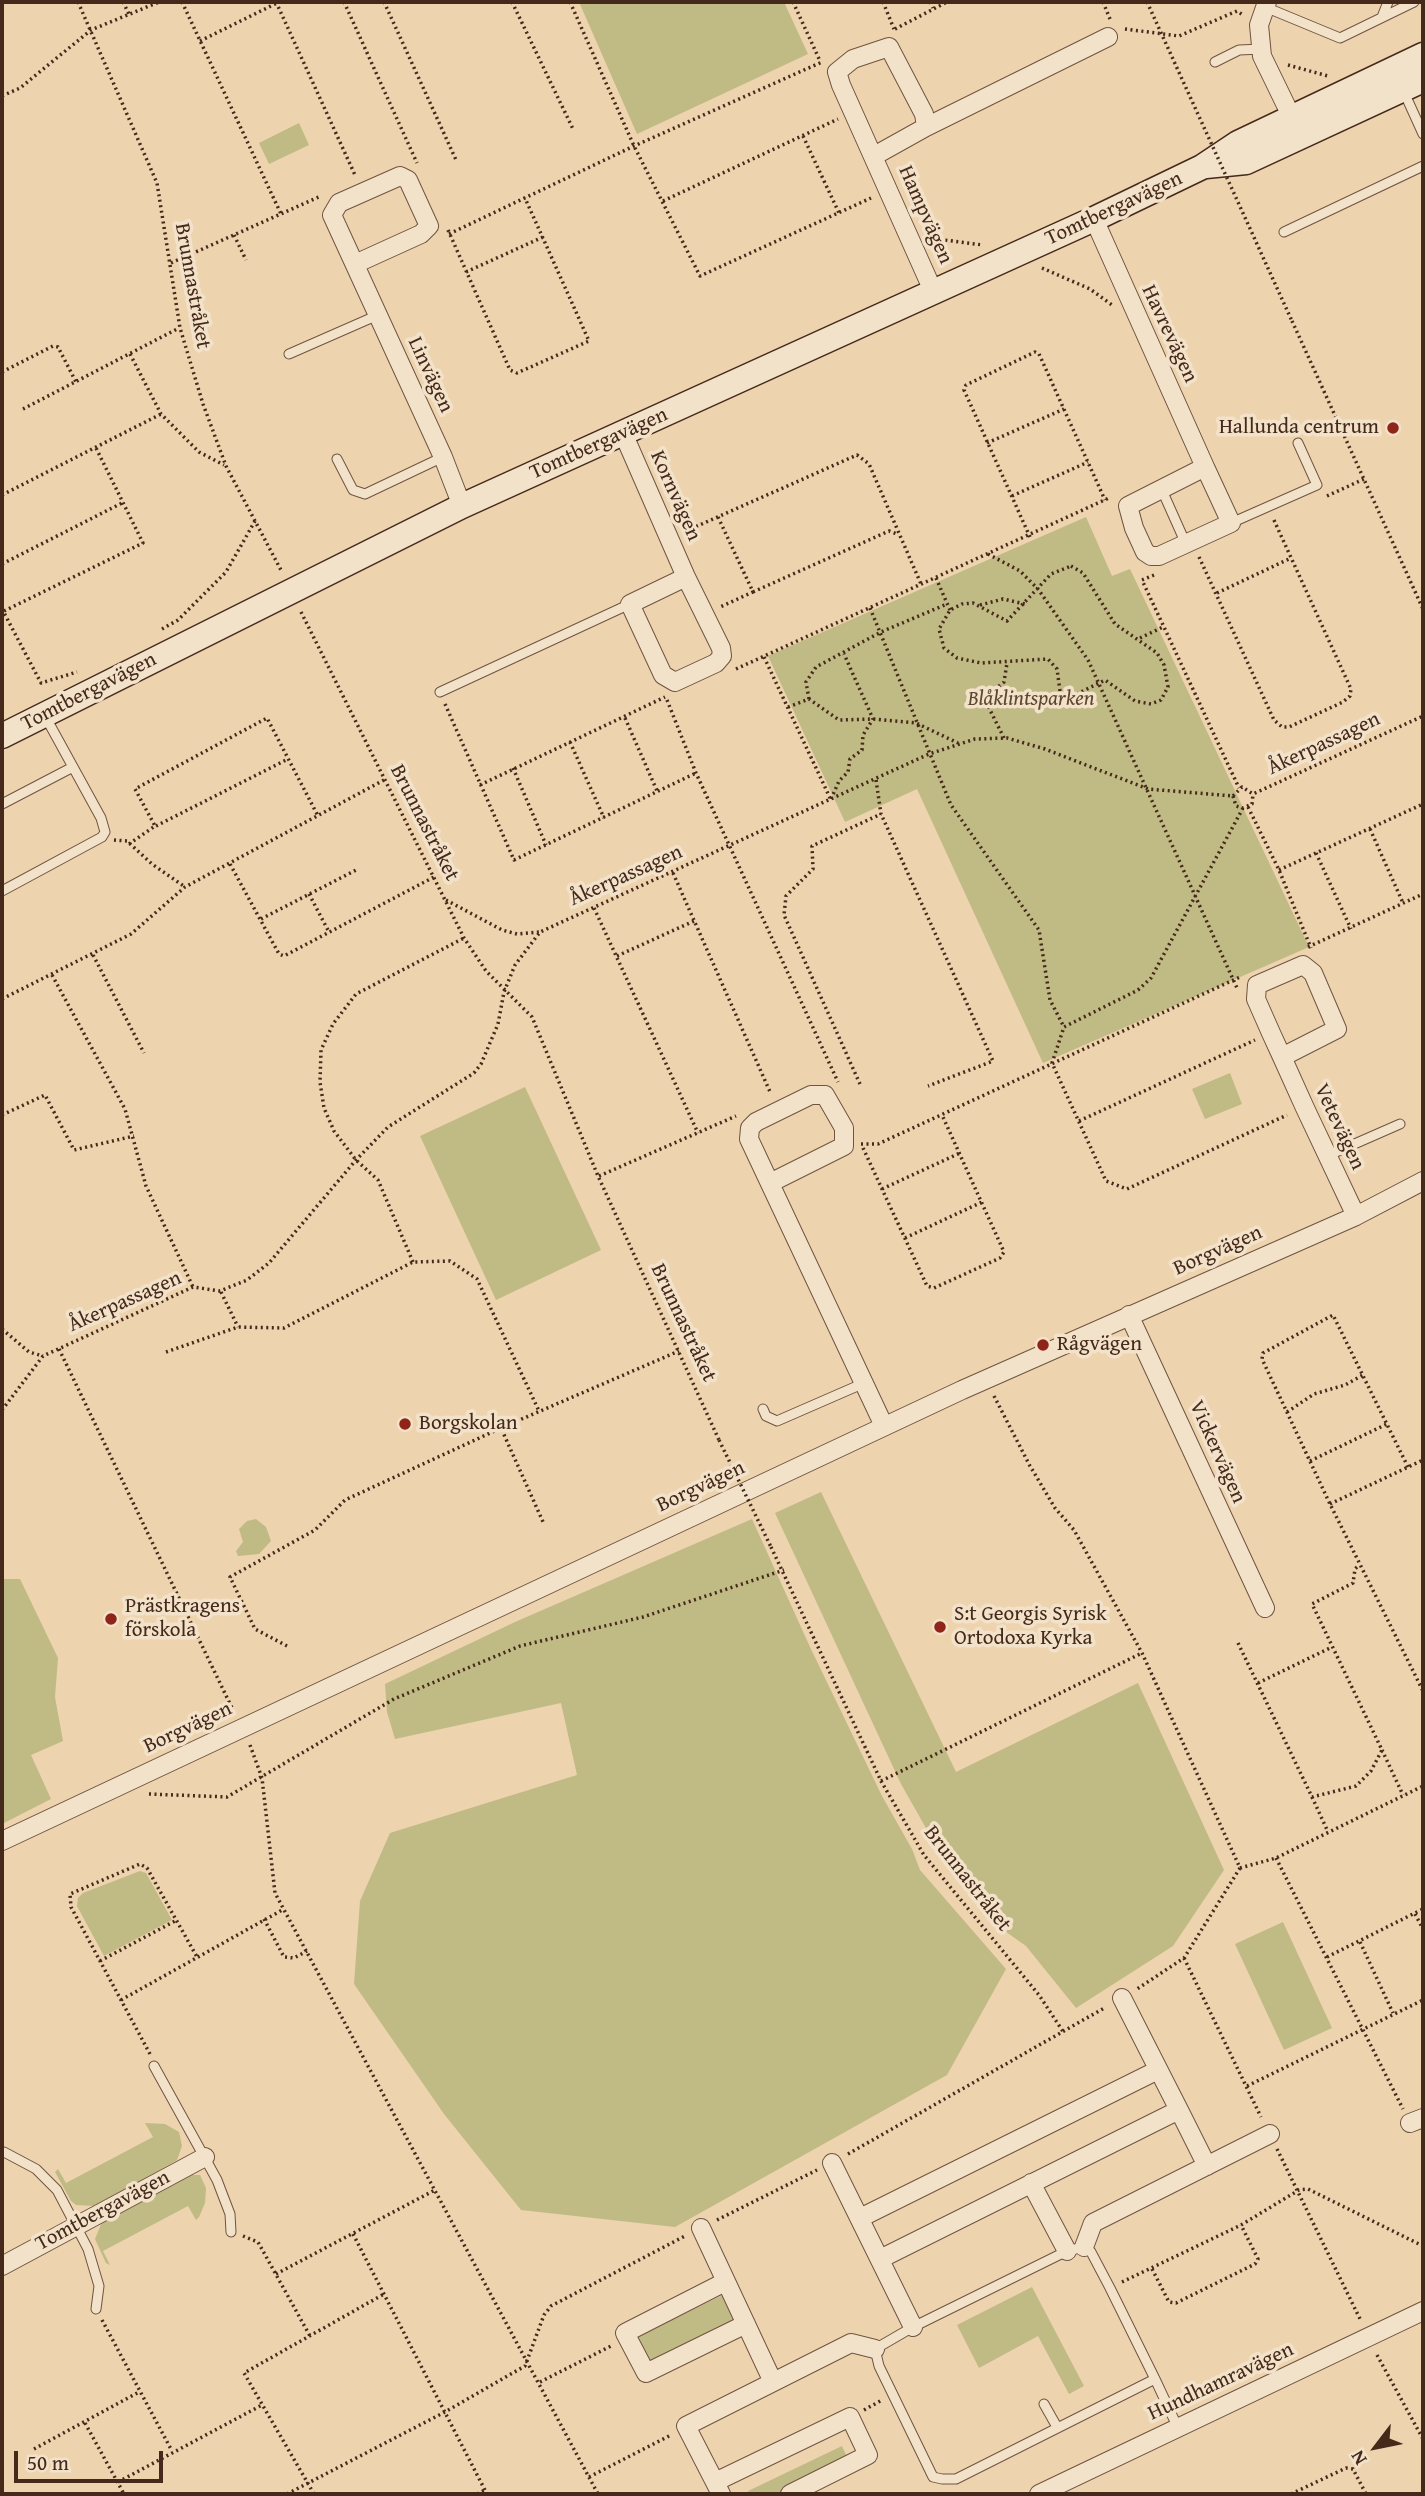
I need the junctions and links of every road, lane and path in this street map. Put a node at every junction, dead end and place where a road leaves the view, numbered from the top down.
1 (78, 2) edge
2 (123, 2) edge
3 (159, 2) edge
4 (182, 2) edge
5 (384, 2) edge
6 (512, 2) edge
7 (570, 2) edge
8 (793, 2) edge
9 (883, 2) edge
10 (930, 2) edge
11 (947, 2) edge
12 (1147, 2) edge
13 (1388, 2) edge
14 (1414, 2) edge
15 (276, 3) edge
16 (1266, 5) edge
17 (933, 8) junction
18 (129, 15) junction
19 (1382, 16) junction
20 (1259, 25) junction
21 (894, 29) junction
22 (91, 30) junction
23 (1112, 34) joint
24 (200, 41) junction
25 (889, 47) junction
26 (1262, 49) junction
27 (1423, 55) edge
28 (820, 61) junction
29 (1215, 62) dead end
30 (1284, 64) dead end
31 (837, 72) junction
32 (1332, 77) dead end
33 (1407, 79) edge
34 (2, 96) edge
35 (839, 118) dead end
36 (1296, 126) junction
37 (926, 127) junction
38 (573, 129) dead end
39 (1423, 134) edge
40 (803, 135) junction
41 (634, 146) junction
42 (874, 156) junction
43 (412, 162) dead end
44 (457, 162) dead end
45 (1423, 166) edge
46 (418, 168) dead end
47 (357, 180) dead end
48 (332, 191) dead end
49 (876, 196) dead end
50 (525, 198) junction
51 (663, 201) junction
52 (839, 213) junction
53 (281, 214) junction
54 (1094, 219) junction
55 (1284, 232) dead end
56 (449, 234) dead end
57 (234, 235) junction
58 (543, 237) junction
59 (921, 237) dead end
60 (984, 245) dead end
61 (246, 260) dead end
62 (1045, 262) dead end
63 (171, 263) junction
64 (355, 264) junction
65 (466, 272) dead end
66 (934, 293) junction
67 (1122, 313) dead end
68 (378, 315) junction
69 (180, 328) junction
70 (130, 354) junction
71 (289, 354) dead end
72 (510, 370) dead end
73 (2, 372) edge
74 (76, 382) junction
75 (23, 409) dead end
76 (1064, 409) junction
77 (160, 414) junction
78 (623, 433) junction
79 (988, 443) junction
80 (1298, 443) dead end
81 (96, 448) junction
82 (443, 457) junction
83 (337, 459) dead end
84 (1088, 462) junction
85 (226, 466) junction
86 (1205, 467) junction
87 (1161, 488) junction
88 (2, 495) edge
89 (1012, 496) junction
90 (1105, 500) junction
91 (1123, 500) junction
92 (124, 502) junction
93 (462, 506) junction
94 (1268, 506) junction
95 (718, 517) junction
96 (255, 521) junction
97 (1231, 523) junction
98 (898, 534) junction
99 (1030, 537) junction
100 (668, 538) junction
101 (1191, 550) junction
102 (988, 554) junction
103 (1291, 558) junction
104 (2, 564) edge
105 (1165, 570) dead end
106 (282, 572) dead end
107 (686, 577) junction
108 (936, 578) junction
109 (920, 584) junction
110 (1038, 589) junction
111 (753, 592) junction
112 (1216, 593) junction
113 (630, 604) junction
114 (947, 604) junction
115 (1025, 604) junction
116 (980, 605) junction
117 (870, 608) junction
118 (716, 609) dead end
119 (1423, 609) edge
120 (950, 610) junction
121 (2, 611) edge
122 (301, 612) dead end
123 (1163, 627) junction
124 (158, 632) dead end
125 (881, 632) junction
126 (1140, 638) junction
127 (844, 654) junction
128 (764, 657) junction
129 (1007, 663) junction
130 (85, 670) dead end
131 (734, 670) dead end
132 (1099, 681) junction
133 (440, 692) joint
134 (666, 697) junction
135 (674, 697) dead end
136 (809, 699) junction
137 (788, 707) junction
138 (44, 715) junction
139 (1423, 716) edge
140 (624, 718) junction
141 (873, 719) junction
142 (916, 723) junction
143 (2, 736) edge
144 (1003, 738) junction
145 (570, 742) junction
146 (958, 743) junction
147 (929, 754) junction
148 (288, 759) junction
149 (73, 767) junction
150 (513, 768) junction
151 (696, 774) junction
152 (384, 780) junction
153 (876, 780) junction
154 (480, 785) junction
155 (1239, 788) junction
156 (1148, 789) junction
157 (657, 793) junction
158 (1253, 794) junction
159 (1233, 796) junction
160 (831, 800) junction
161 (2, 804) edge
162 (1423, 804) edge
163 (1248, 807) junction
164 (1242, 808) junction
165 (881, 814) junction
166 (318, 816) junction
167 (604, 818) junction
168 (155, 826) junction
169 (1370, 828) junction
170 (102, 837) junction
171 (129, 844) junction
172 (546, 845) junction
173 (731, 846) junction
174 (1316, 852) junction
175 (230, 864) junction
176 (358, 869) dead end
177 (1279, 870) junction
178 (673, 873) junction
179 (434, 877) junction
180 (185, 887) junction
181 (2, 891) edge
182 (309, 894) junction
183 (1423, 894) edge
184 (1197, 896) junction
185 (445, 900) junction
186 (1404, 903) junction
187 (594, 908) junction
188 (261, 919) junction
189 (694, 920) junction
190 (1351, 929) junction
191 (329, 932) junction
192 (540, 932) junction
193 (464, 938) junction
194 (1303, 947) dead end
195 (1311, 948) junction
196 (93, 955) junction
197 (617, 956) junction
198 (1245, 974) dead end
199 (51, 975) junction
200 (1234, 980) junction
201 (504, 992) junction
202 (2, 999) edge
203 (1065, 1027) junction
204 (1271, 1033) junction
205 (144, 1053) dead end
206 (1282, 1057) junction
207 (1052, 1063) junction
208 (833, 1071) junction
209 (821, 1076) dead end
210 (860, 1084) dead end
211 (928, 1086) dead end
212 (842, 1092) dead end
213 (773, 1099) dead end
214 (1305, 1108) junction
215 (748, 1110) dead end
216 (2, 1115) edge
217 (942, 1115) junction
218 (1079, 1121) junction
219 (1400, 1124) dead end
220 (698, 1133) junction
221 (859, 1134) dead end
222 (134, 1136) junction
223 (861, 1144) junction
224 (960, 1153) junction
225 (1327, 1156) junction
226 (356, 1160) junction
227 (598, 1176) junction
228 (1423, 1181) edge
229 (770, 1183) junction
230 (882, 1189) junction
231 (982, 1202) junction
232 (1356, 1216) junction
233 (905, 1238) junction
234 (413, 1262) junction
235 (193, 1287) junction
236 (220, 1291) junction
237 (1129, 1315) junction
238 (239, 1327) junction
239 (2, 1329) edge
240 (59, 1349) junction
241 (679, 1351) junction
242 (166, 1352) dead end
243 (43, 1356) junction
244 (1363, 1375) junction
245 (862, 1384) junction
246 (993, 1394) dead end
247 (763, 1409) dead end
248 (2, 1410) edge
249 (539, 1412) junction
250 (1287, 1412) junction
251 (1387, 1424) junction
252 (884, 1426) junction
253 (501, 1428) junction
254 (1423, 1460) edge
255 (1310, 1461) junction
256 (1408, 1467) junction
257 (1330, 1504) junction
258 (544, 1524) dead end
259 (1359, 1565) junction
260 (783, 1570) junction
261 (1265, 1608) dead end
262 (1238, 1643) dead end
263 (287, 1646) dead end
264 (1333, 1647) junction
265 (1142, 1653) junction
266 (1258, 1684) junction
267 (1423, 1691) edge
268 (232, 1707) dead end
269 (249, 1743) dead end
270 (1382, 1750) junction
271 (262, 1778) junction
272 (881, 1781) junction
273 (1423, 1786) edge
274 (144, 1796) dead end
275 (1403, 1796) junction
276 (1312, 1797) junction
277 (1328, 1832) junction
278 (2, 1841) edge
279 (1276, 1858) junction
280 (1240, 1868) junction
281 (284, 1909) junction
282 (1423, 1909) edge
283 (1415, 1914) junction
284 (264, 1919) junction
285 (177, 1920) junction
286 (1423, 1929) edge
287 (1360, 1941) junction
288 (307, 1951) junction
289 (197, 1957) junction
290 (1184, 1958) dead end
291 (1327, 1958) junction
292 (100, 1961) junction
293 (1122, 1998) dead end
294 (120, 2000) junction
295 (1423, 2000) edge
296 (1394, 2013) junction
297 (1363, 2029) junction
298 (154, 2066) joint
299 (1158, 2070) junction
300 (1247, 2086) dead end
301 (1179, 2110) junction
302 (1417, 2121) edge
303 (1270, 2134) dead end
304 (4, 2152) dead end
305 (205, 2157) junction
306 (832, 2163) junction
307 (1208, 2166) junction
308 (1031, 2183) junction
309 (435, 2190) junction
310 (860, 2218) junction
311 (75, 2225) junction
312 (1241, 2225) junction
313 (701, 2228) junction
314 (231, 2232) joint
315 (353, 2234) junction
316 (1423, 2246) edge
317 (1075, 2249) junction
318 (880, 2259) junction
319 (2, 2266) edge
320 (1152, 2269) junction
321 (276, 2274) junction
322 (725, 2282) junction
323 (1110, 2288) junction
324 (384, 2294) junction
325 (96, 2309) joint
326 (1423, 2311) edge
327 (746, 2324) junction
328 (913, 2327) junction
329 (310, 2336) junction
330 (628, 2338) junction
331 (875, 2349) junction
332 (1377, 2355) dead end
333 (528, 2361) junction
334 (1155, 2379) junction
335 (540, 2382) junction
336 (773, 2382) junction
337 (140, 2391) junction
338 (894, 2393) junction
339 (262, 2404) junction
340 (1044, 2404) dead end
341 (443, 2413) junction
342 (850, 2417) junction
343 (85, 2423) junction
344 (686, 2426) junction
345 (1057, 2427) junction
346 (1178, 2428) junction
347 (1423, 2439) edge
348 (34, 2449) dead end
349 (172, 2451) junction
350 (589, 2477) junction
351 (118, 2482) junction
352 (308, 2483) junction
353 (718, 2488) edge
354 (486, 2492) edge
355 (124, 2494) edge
356 (287, 2494) edge
357 (314, 2494) edge
358 (477, 2494) edge
359 (598, 2494) edge
360 (790, 2494) edge
361 (1039, 2494) edge
362 (1292, 2494) edge
363 (1366, 2494) edge

1 - 22 path, Brunnastråket
2 - 18 path
3 - 18 path
4 - 24 path
5 - 44 path
6 - 38 path
7 - 41 path
8 - 28 path
9 - 21 path
10 - 17 path
11 - 17 path
12 - 119 path, bridge
13 - 19 lane
14 - 19 lane
15 - 24 path
15 - 47 path
16 - 19 lane
16 - 20 street
17 - 21 path
18 - 22 path
20 - 23 path
20 - 26 street
21 - 25 path
22 - 34 path
22 - 63 path, Brunnastråket
23 - 37 street, Hampvägen
24 - 53 path
25 - 31 street
25 - 37 street
26 - 29 lane
26 - 36 street
27 - 33 street, Tomtbergavägen
28 - 31 path
28 - 41 path
30 - 32 path
31 - 42 street, Hampvägen
33 - 36 street, Tomtbergavägen
33 - 39 lane
35 - 40 path
36 - 54 street, Tomtbergavägen
37 - 42 street, Hampvägen
40 - 51 path
40 - 52 path
41 - 50 path
41 - 51 path
42 - 66 street, Hampvägen
43 - 46 path
45 - 55 lane
48 - 53 path
49 - 52 path
50 - 56 path
50 - 58 path
51 - 52 path
53 - 57 path
54 - 66 street, Tomtbergavägen
54 - 86 street, Havrevägen
57 - 61 path
57 - 63 path
58 - 65 path
58 - 72 path
59 - 60 path
62 - 67 path
63 - 69 path, Brunnastråket
64 - 64 street, Linvägen
64 - 68 street, Linvägen
66 - 78 street, Tomtbergavägen
68 - 71 lane
68 - 82 street, Linvägen
69 - 70 path
69 - 85 path, Brunnastråket
70 - 74 path
70 - 77 path
73 - 74 path
74 - 75 path
76 - 79 path
76 - 79 path
76 - 84 path
77 - 81 path
77 - 85 path
78 - 93 street, Tomtbergavägen
78 - 100 street, Kornvägen
79 - 89 path
80 - 94 lane
81 - 88 path
81 - 92 path
82 - 83 lane
82 - 93 street, Linvägen
84 - 89 path
84 - 90 path
85 - 96 path, Brunnastråket
86 - 87 street
86 - 97 street, Havrevägen
87 - 91 street
87 - 101 lane
89 - 99 path
90 - 91 path
90 - 91 path
90 - 99 path
91 - 101 street
92 - 104 path
92 - 121 path
93 - 138 street, Tomtbergavägen
94 - 97 lane
94 - 103 path
95 - 98 path
95 - 100 path
95 - 111 path
96 - 106 path, Brunnastråket
96 - 124 path
97 - 101 street
98 - 109 path
98 - 111 path
99 - 102 path
100 - 107 street, Kornvägen
101 - 112 path
102 - 108 path
102 - 110 path
103 - 112 path
103 - 112 path
105 - 123 path
107 - 113 street
107 - 113 street, Kornvägen
108 - 109 path
108 - 114 path
109 - 117 path
110 - 115 path
110 - 126 path
110 - 132 path
111 - 118 path
113 - 133 lane
114 - 120 path
114 - 125 path
115 - 116 path
115 - 116 path
116 - 120 path
117 - 125 path
117 - 128 path
120 - 129 path
121 - 130 path
122 - 152 path, Brunnastråket
123 - 126 path
123 - 155 path
125 - 127 path
125 - 142 path
126 - 132 path
127 - 136 path
127 - 141 path
128 - 131 path
128 - 137 path
129 - 132 path
129 - 144 path
132 - 156 path
133 - 154 path
134 - 135 path
134 - 140 path
134 - 151 path
136 - 137 path
136 - 141 path
137 - 160 path
138 - 143 street, Tomtbergavägen
138 - 149 lane
139 - 158 path, Åkerpassagen
140 - 145 path
140 - 157 path
141 - 142 path
141 - 160 path
142 - 146 path
142 - 147 path
144 - 146 path, Åkerpassagen
144 - 156 path, Åkerpassagen
145 - 150 path
145 - 167 path
146 - 147 path, Åkerpassagen
147 - 153 path, Åkerpassagen
147 - 203 path
148 - 166 path
148 - 168 path
148 - 168 path
149 - 161 lane
149 - 170 lane
150 - 154 path
150 - 172 path
151 - 157 path
151 - 173 path
152 - 166 path
152 - 179 path, Brunnastråket
153 - 160 path, Åkerpassagen
153 - 165 path
154 - 172 path
155 - 158 path, Åkerpassagen
155 - 159 path
156 - 159 path, Åkerpassagen
156 - 184 path
157 - 167 path
158 - 163 path
159 - 164 path
160 - 173 path, Åkerpassagen
162 - 169 path
163 - 164 path
163 - 177 path
164 - 184 path
165 - 210 path
165 - 211 path
166 - 175 path
167 - 172 path
168 - 171 path
169 - 174 path
169 - 186 path
170 - 171 path
170 - 181 lane
171 - 180 path
173 - 178 path, Åkerpassagen
173 - 208 path
174 - 177 path
174 - 190 path
175 - 180 path
175 - 188 path
176 - 182 path
177 - 195 path
178 - 187 path, Åkerpassagen
178 - 189 path
179 - 185 path, Brunnastråket
179 - 191 path
180 - 196 path
182 - 188 path
182 - 191 path
183 - 186 path
184 - 200 path
184 - 203 path
185 - 192 path
185 - 193 path, Brunnastråket
186 - 190 path
187 - 192 path, Åkerpassagen
187 - 197 path
188 - 191 path
189 - 197 path
189 - 213 path
190 - 195 path
192 - 201 path, Åkerpassagen
193 - 201 path, Brunnastråket
193 - 226 path
194 - 195 path
196 - 199 path
196 - 205 path
197 - 220 path
198 - 200 path
199 - 202 path
199 - 222 path
200 - 207 path
201 - 226 path, Åkerpassagen
201 - 227 path, Brunnastråket
203 - 207 path
204 - 206 street, Vetevägen
204 - 206 street, Vetevägen
204 - 218 path
206 - 214 street, Vetevägen
207 - 217 path
207 - 218 path
208 - 209 path
208 - 212 path
214 - 218 path
214 - 225 street, Vetevägen
215 - 220 path
216 - 222 path
217 - 223 path
217 - 224 path
219 - 225 lane
220 - 227 path
221 - 223 path
222 - 235 path
223 - 230 path
224 - 230 path
224 - 231 path
225 - 232 street, Vetevägen
226 - 234 path
226 - 236 path, Åkerpassagen
227 - 241 path, Brunnastråket
228 - 232 street, Borgvägen
229 - 229 street
229 - 245 street
230 - 233 path
231 - 233 path
231 - 233 path
232 - 237 street, Borgvägen
234 - 238 path
234 - 249 path
235 - 236 path, Åkerpassagen
235 - 240 path, Åkerpassagen
236 - 238 path
237 - 252 street, Borgvägen
237 - 261 street, Vickervägen
238 - 242 path
239 - 243 path
240 - 243 path, Åkerpassagen
240 - 268 path
241 - 249 path
241 - 260 path, Brunnastråket, bridge
243 - 248 path, Åkerpassagen
244 - 250 path
244 - 250 path
244 - 251 path
245 - 247 lane
245 - 252 street
246 - 265 path
249 - 253 path
250 - 255 path
251 - 255 path
251 - 256 path
252 - 278 street, Borgvägen
253 - 258 path
253 - 263 path
254 - 256 path
255 - 257 path
256 - 257 path
257 - 259 path
259 - 264 path
259 - 267 path
260 - 271 path
260 - 272 path, Brunnastråket
262 - 266 path
264 - 266 path
264 - 270 path
265 - 272 path
265 - 280 path
266 - 276 path
269 - 271 path
270 - 275 path
270 - 276 path
271 - 274 path
271 - 281 path
272 - 306 path, Brunnastråket
273 - 275 path
275 - 277 path
276 - 277 path
277 - 279 path
279 - 280 path
279 - 291 path
280 - 290 path
281 - 284 path
281 - 288 path
282 - 283 path
283 - 286 path
283 - 287 path
284 - 288 path
284 - 289 path
285 - 289 path
285 - 292 path
285 - 292 path
287 - 291 path
287 - 296 path
288 - 309 path
289 - 294 path
291 - 297 path
292 - 294 path
293 - 299 street
294 - 298 path
295 - 296 path
296 - 297 path
297 - 300 path
297 - 302 path
298 - 305 lane
299 - 301 street
299 - 310 street
301 - 307 street
301 - 308 street
303 - 307 street
304 - 311 lane
305 - 311 street, Tomtbergavägen
305 - 314 lane
306 - 310 street
306 - 313 path
307 - 317 street
308 - 317 street
308 - 318 street
309 - 315 path
309 - 333 path
310 - 318 street
311 - 319 street, Tomtbergavägen
311 - 325 lane
312 - 316 path
312 - 320 path
312 - 320 path
313 - 322 street
313 - 333 path
314 - 321 path
315 - 321 path
315 - 324 path
317 - 323 lane
317 - 328 lane
318 - 328 street
320 - 323 path
321 - 329 path
322 - 327 street
322 - 330 street
323 - 334 lane
324 - 329 path
324 - 341 path
325 - 337 path
326 - 346 street, Hundhamravägen
327 - 330 street
327 - 336 street
328 - 331 lane
329 - 339 path
330 - 335 path
331 - 336 street
331 - 338 lane
332 - 347 path
333 - 335 path
333 - 341 path
334 - 345 lane
334 - 346 lane
335 - 350 path
336 - 344 street
337 - 343 path
337 - 349 path
338 - 342 path
338 - 345 lane
339 - 349 path
339 - 352 path
340 - 345 lane
341 - 352 path
341 - 354 path
342 - 353 street
342 - 360 street
343 - 348 path
343 - 351 path
344 - 350 path
344 - 353 street
346 - 361 street, Hundhamravägen
349 - 351 path
350 - 359 path
351 - 355 path
352 - 356 path
352 - 357 path
354 - 358 path
362 - 363 path

